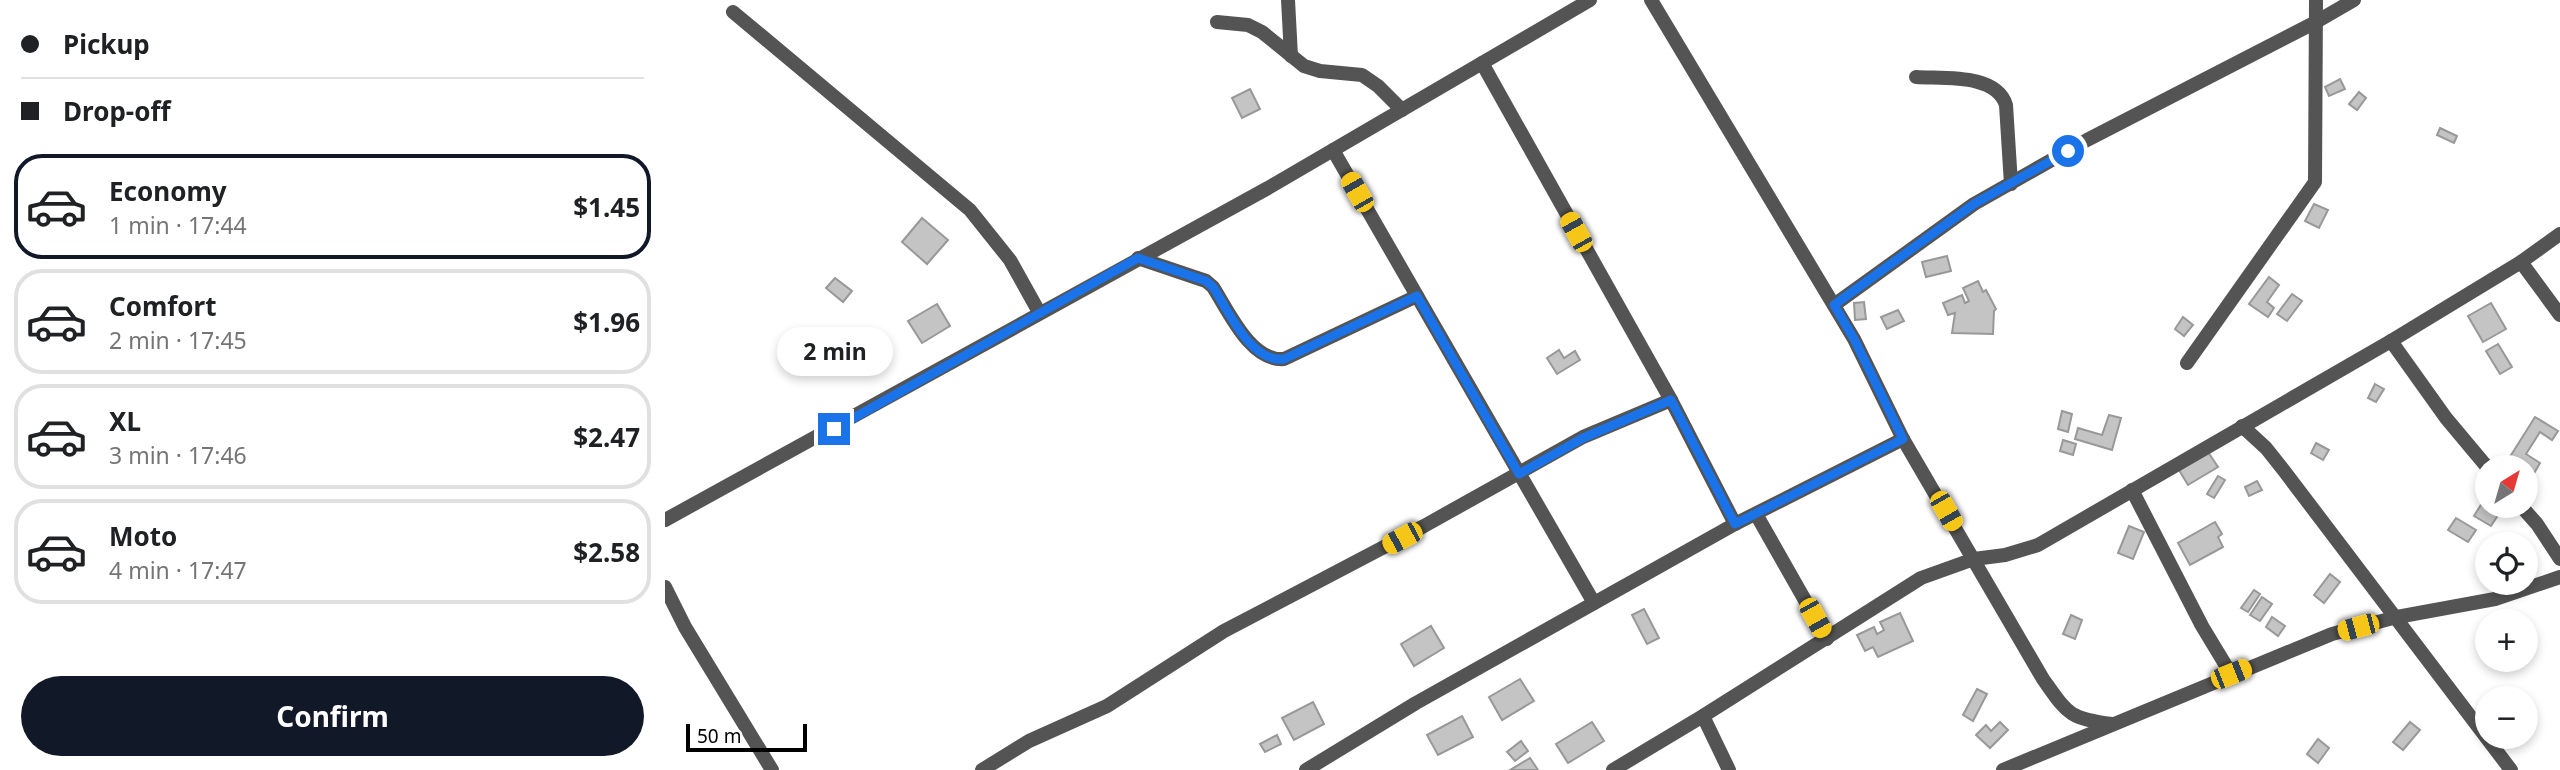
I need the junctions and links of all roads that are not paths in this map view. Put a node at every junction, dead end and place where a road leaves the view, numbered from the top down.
1 (1288, 0) edge
2 (1590, 0) edge
3 (1651, 0) edge
4 (2316, 0) edge
5 (2354, 0) edge
6 (733, 12) dead end
7 (1217, 22) dead end
8 (2316, 22) junction
9 (1291, 56) junction
10 (1482, 63) junction
11 (1916, 77) dead end
12 (1402, 110) junction
13 (1332, 150) junction
14 (2011, 184) junction
15 (2560, 234) edge
16 (1138, 258) junction
17 (2521, 262) junction
18 (1417, 296) junction
19 (1834, 305) junction
20 (1039, 312) junction
21 (2560, 315) edge
22 (2391, 341) junction
23 (2187, 363) dead end
24 (1671, 400) junction
25 (2242, 426) junction
26 (1903, 439) junction
27 (2477, 455) edge
28 (1519, 474) junction
29 (2132, 490) junction
30 (1756, 514) junction
31 (2532, 518) edge
32 (665, 520) edge
33 (1735, 524) junction
34 (1974, 559) junction
35 (2560, 559) edge
36 (2560, 577) edge
37 (665, 587) edge
38 (1594, 603) junction
39 (2397, 617) junction
40 (1827, 639) junction
41 (2231, 674) junction
42 (1703, 716) junction
43 (2112, 724) junction
44 (772, 770) edge
45 (982, 770) edge
46 (1306, 770) edge
47 (1613, 770) edge
48 (1729, 770) edge
49 (2003, 770) edge
50 (2511, 770) edge

1 - 9 street
2 - 10 street
3 - 19 street
4 - 8 street
5 - 8 street
6 - 20 street
7 - 9 street
8 - 14 street
8 - 23 street
9 - 12 street
10 - 12 street
10 - 24 street
11 - 14 street
12 - 13 street
13 - 16 street
13 - 18 street
14 - 19 street
15 - 17 street
16 - 18 street
16 - 20 street
17 - 21 street
17 - 22 street
18 - 28 street
19 - 26 street
20 - 32 street
22 - 25 street
22 - 27 street
24 - 28 street
24 - 33 street
25 - 29 street
25 - 39 street
26 - 30 street
26 - 34 street
28 - 38 street
28 - 45 street
29 - 34 street
29 - 41 street
30 - 33 street
30 - 40 street
31 - 35 street
33 - 38 street
34 - 40 street
34 - 43 street
36 - 39 street
37 - 44 street
38 - 46 street
39 - 41 street
39 - 50 street
40 - 42 street
41 - 43 street
42 - 47 street
42 - 48 street
43 - 49 street

